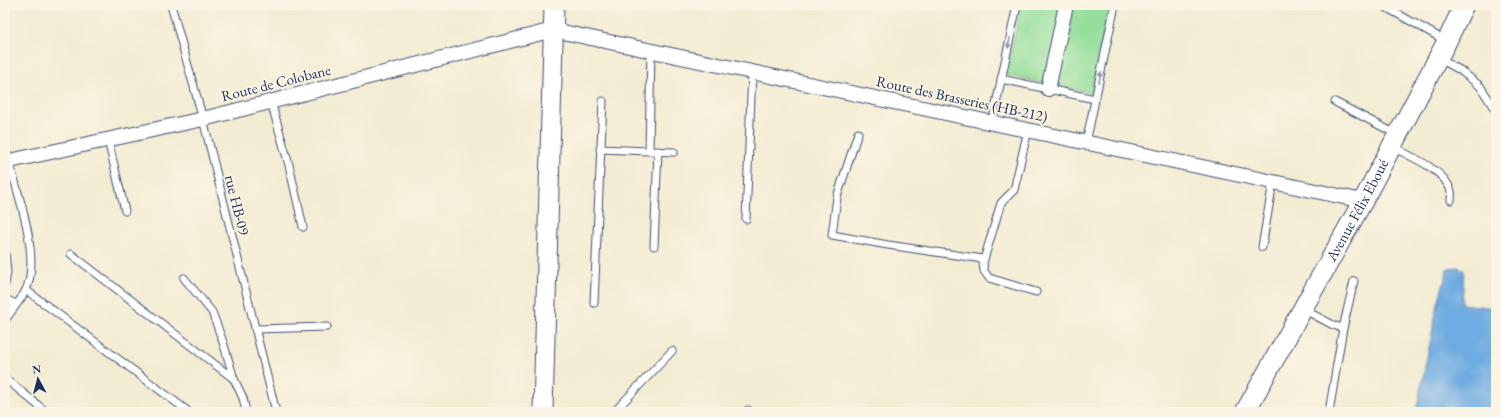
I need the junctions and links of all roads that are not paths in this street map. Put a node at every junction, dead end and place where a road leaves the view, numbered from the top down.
1 (171, 5) edge
2 (554, 5) edge
3 (1017, 5) edge
4 (1066, 5) edge
5 (1115, 5) edge
6 (1382, 5) edge
7 (1462, 6) edge
8 (553, 30) junction
9 (1447, 41) junction
10 (651, 50) junction
11 (1438, 58) junction
12 (752, 72) junction
13 (1001, 79) junction
14 (1048, 89) junction
15 (1095, 99) junction
16 (603, 100) dead end
17 (271, 102) junction
18 (1335, 102) dead end
19 (1496, 110) edge
20 (202, 119) junction
21 (992, 123) junction
22 (1028, 130) junction
23 (858, 133) dead end
24 (108, 140) junction
25 (1395, 141) junction
26 (1086, 143) junction
27 (600, 149) junction
28 (649, 151) junction
29 (658, 151) junction
30 (674, 152) dead end
31 (7, 162) edge
32 (1273, 182) junction
33 (1451, 200) dead end
34 (1363, 202) junction
35 (125, 211) dead end
36 (746, 219) dead end
37 (303, 227) dead end
38 (654, 246) dead end
39 (1262, 247) dead end
40 (5, 254) edge
41 (71, 254) dead end
42 (983, 259) junction
43 (184, 278) dead end
44 (1354, 282) dead end
45 (5, 284) edge
46 (26, 290) junction
47 (1036, 292) dead end
48 (5, 299) edge
49 (594, 303) dead end
50 (16, 304) junction
51 (1303, 309) junction
52 (5, 320) edge
53 (326, 327) dead end
54 (1343, 328) junction
55 (255, 329) junction
56 (672, 351) dead end
57 (5, 378) edge
58 (234, 379) junction
59 (46, 412) edge
60 (189, 412) edge
61 (246, 412) edge
62 (276, 412) edge
63 (543, 412) edge
64 (614, 412) edge
65 (1245, 412) edge
66 (1329, 412) edge

1 - 20 lane, rue HB-09
2 - 8 street
3 -> 13 lane
4 - 14 street
15 -> 5 lane
6 - 9 lane
7 - 9 street, Avenue Félix Eboué
8 - 10 street, Route des Brasseries (HB-212)
8 - 17 street, Route de Colobane
8 - 63 street
9 - 11 street, Avenue Félix Eboué
10 - 12 street, Route des Brasseries (HB-212)
10 - 28 lane
11 - 19 lane
11 - 25 street, Avenue Félix Eboué
12 - 21 street, Route des Brasseries (HB-212)
12 - 36 lane
13 - 14 lane
13 - 21 lane
14 - 15 lane
15 - 26 lane
16 - 27 lane
17 - 20 street, Route de Colobane
17 - 37 lane
18 - 25 lane
20 - 24 street, Route de Colobane
20 - 55 lane, rue HB-09
21 - 22 street, Route des Brasseries (HB-212)
22 - 26 street, Route des Brasseries (HB-212)
22 - 42 lane
23 - 42 lane
24 - 31 street, Route de Colobane
24 - 35 lane
25 - 33 lane
25 - 34 street, Avenue Félix Eboué
26 - 32 street, Route des Brasseries (HB-212)
27 - 28 lane
27 - 49 lane
28 - 29 lane
29 - 30 lane
29 - 38 lane
31 - 46 lane
32 - 34 street, Route des Brasseries (HB-212)
32 - 39 lane
34 - 51 street, Avenue Félix Eboué
40 - 45 lane
41 - 58 lane
42 - 47 lane
43 - 58 lane
44 - 54 lane
46 - 50 lane
46 - 60 lane
48 - 50 lane
50 - 52 lane
51 - 54 lane
51 - 65 street, Avenue Félix Eboué
53 - 55 lane
54 - 66 lane
55 - 62 lane, rue HB-09
56 - 64 lane
57 - 59 lane
58 - 61 lane

